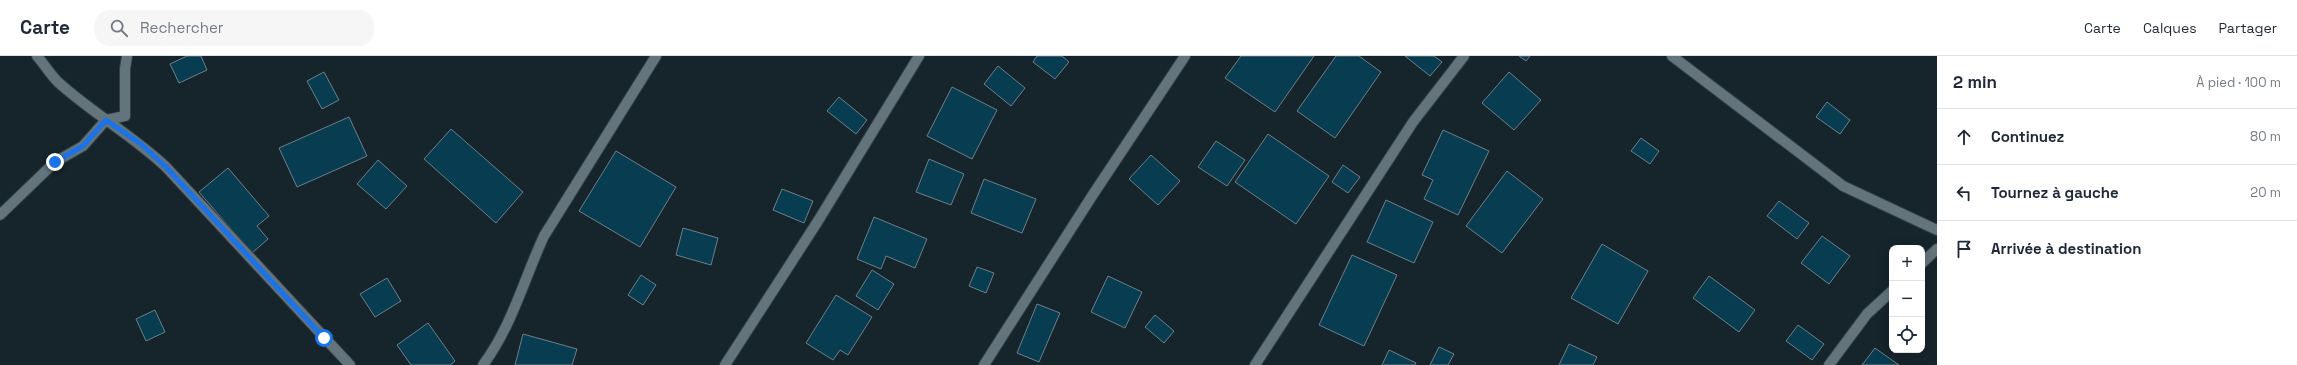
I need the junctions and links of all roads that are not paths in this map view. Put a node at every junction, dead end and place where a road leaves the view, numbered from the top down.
1 (37, 56) edge
2 (127, 56) edge
3 (656, 56) edge
4 (919, 56) edge
5 (1185, 56) edge
6 (1464, 56) edge
7 (1672, 56) edge
8 (106, 120) junction
9 (0, 215) edge
10 (1937, 230) edge
11 (1937, 249) edge
12 (1925, 260) edge
13 (1889, 294) edge
14 (350, 365) edge
15 (483, 365) edge
16 (725, 365) edge
17 (984, 365) edge
18 (1255, 365) edge
19 (1829, 365) edge

1 - 8 street
2 - 8 street
3 - 15 street
4 - 16 street
5 - 17 street
6 - 18 street
7 - 10 street
8 - 9 street
8 - 14 street
11 - 12 street
13 - 19 street

